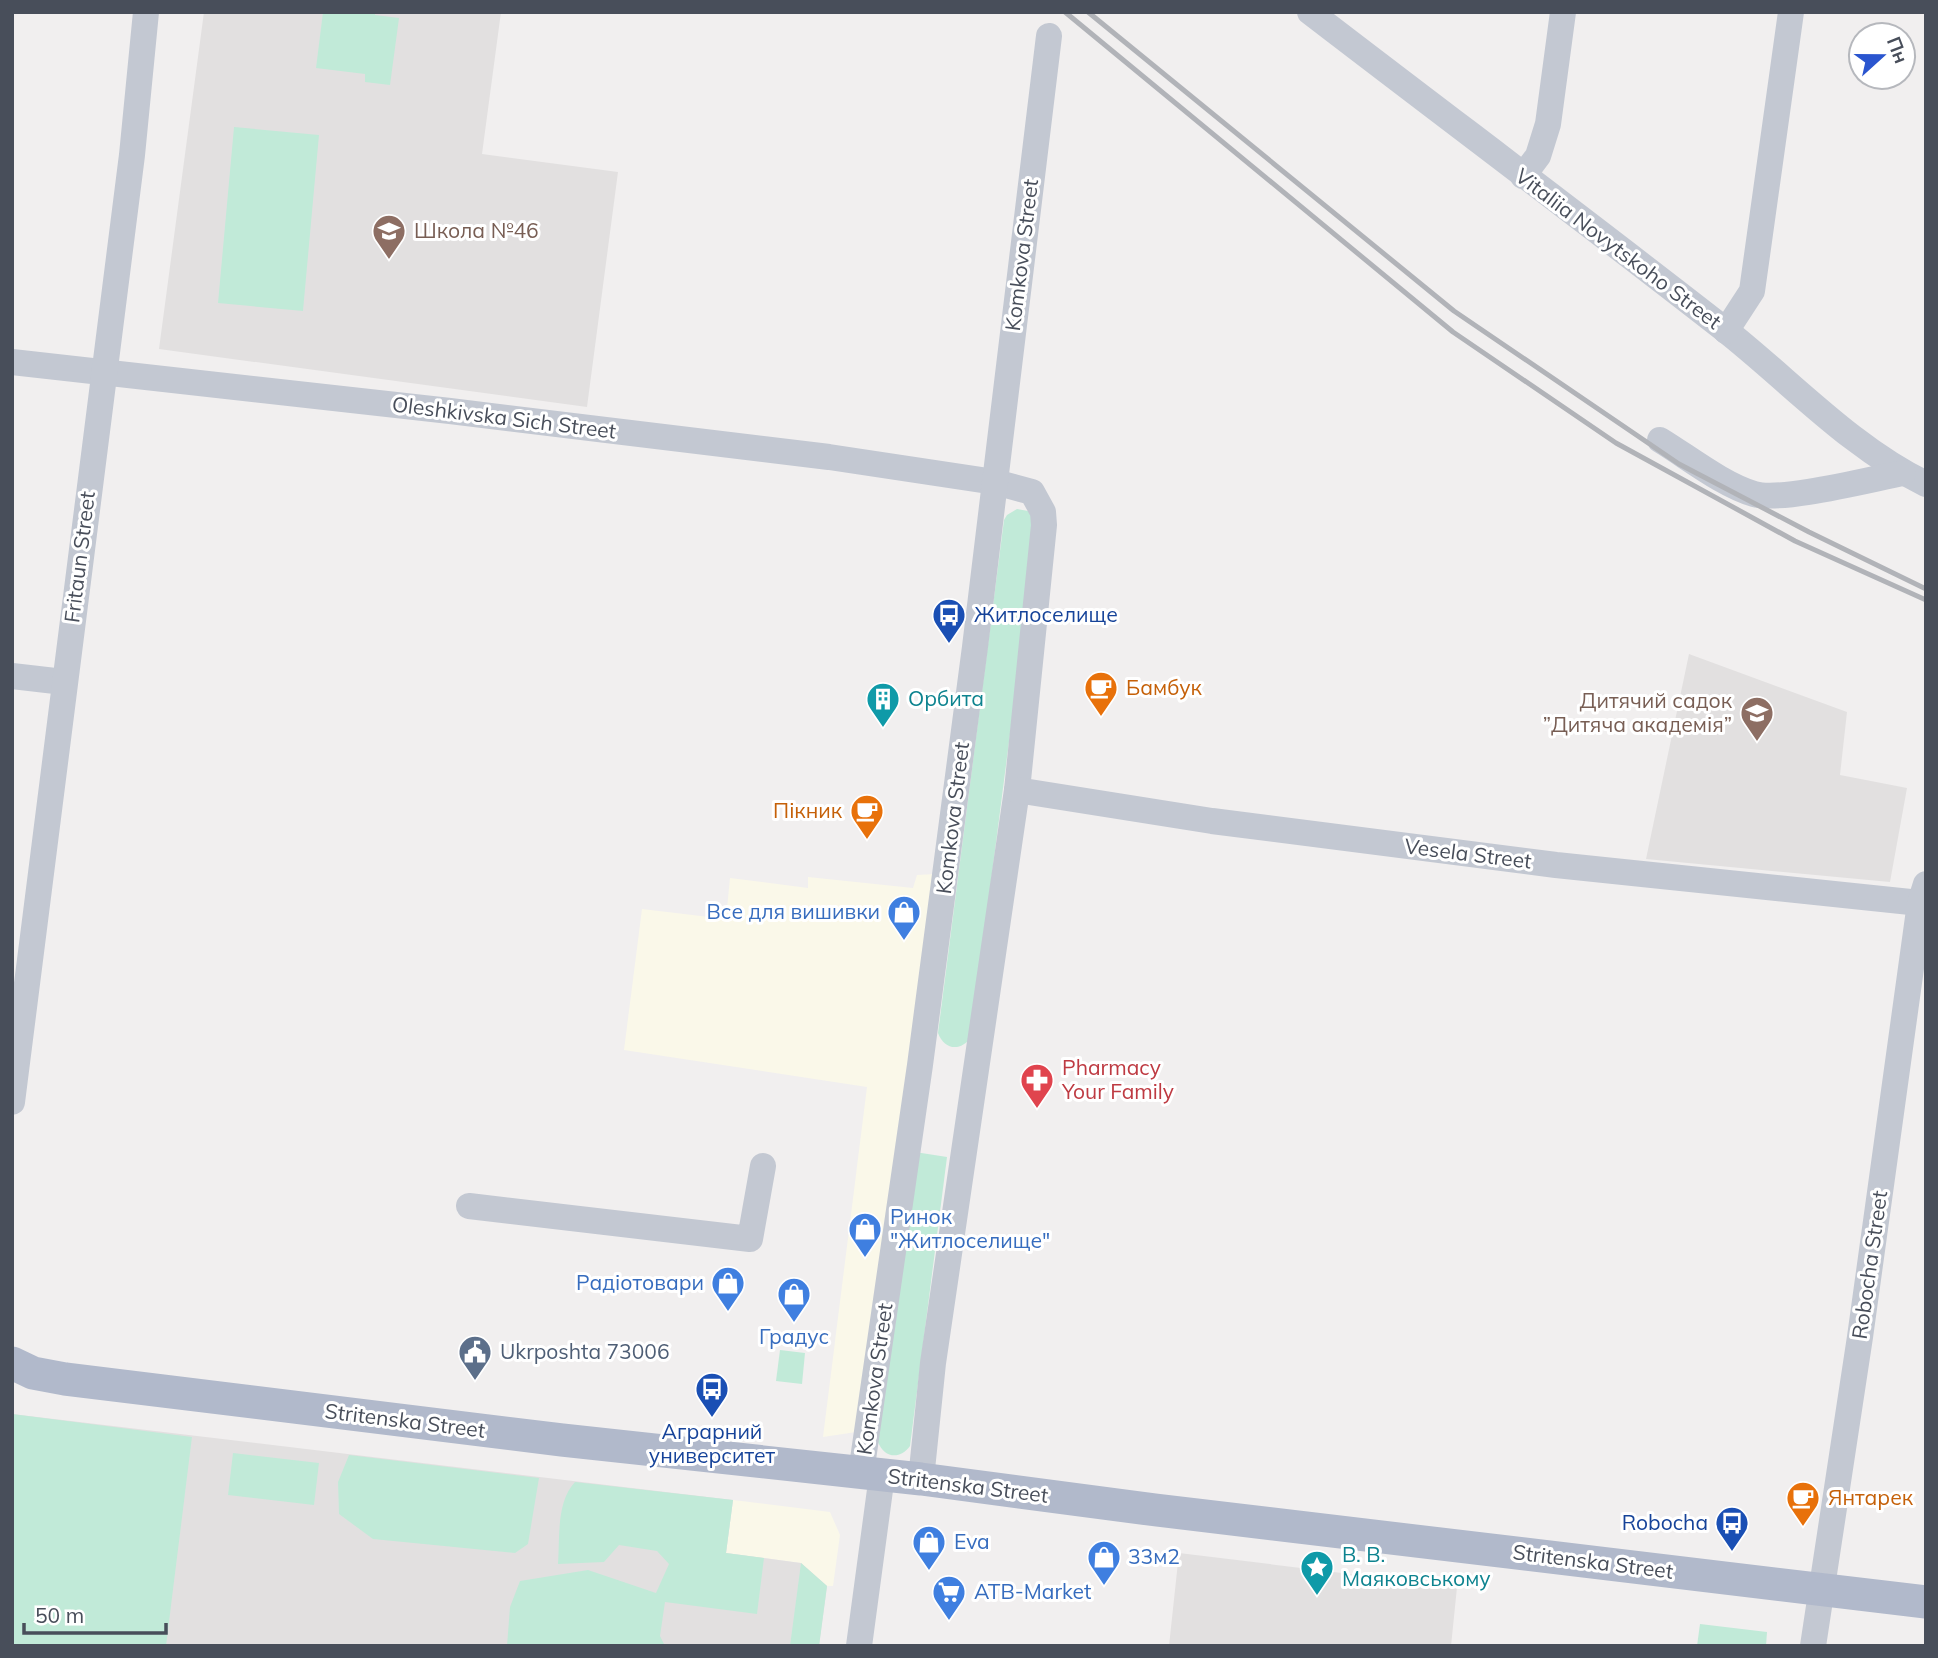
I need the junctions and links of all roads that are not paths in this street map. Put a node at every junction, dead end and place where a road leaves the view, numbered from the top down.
1 (146, 12) edge
2 (1310, 12) edge
3 (1563, 12) edge
4 (1791, 12) edge
5 (1049, 36) dead end
6 (1523, 176) junction
7 (1726, 331) junction
8 (12, 362) edge
9 (104, 373) junction
10 (1660, 440) dead end
11 (1914, 478) edge
12 (995, 482) junction
13 (12, 676) edge
14 (64, 682) junction
15 (1017, 790) junction
16 (1923, 894) edge
17 (19, 1000) edge
18 (12, 1102) edge
19 (763, 1166) dead end
20 (469, 1206) dead end
21 (12, 1363) edge
22 (871, 1474) junction
23 (921, 1479) junction
24 (1821, 1589) junction
25 (1926, 1601) edge
26 (859, 1646) edge
27 (1813, 1646) edge

1 - 9 street, Fritaun Street
2 - 6 street, Vitaliia Novytskoho Street
3 - 6 street
4 - 7 street
5 - 12 street, Komkova Street
6 - 7 street, Vitaliia Novytskoho Street
7 - 11 street, Vitaliia Novytskoho Street
8 - 9 street, Oleshkivska Sich Street
9 - 12 street, Oleshkivska Sich Street
9 - 14 street, Fritaun Street
10 - 11 street
12 - 15 street, Oleshkivska Sich Street
12 - 22 street, Komkova Street
13 - 14 street
14 - 17 street, Fritaun Street
15 - 16 street, Vesela Street
15 - 23 street
16 - 24 street, Robocha Street
17 - 18 street, Fritaun Street
19 - 20 street
21 - 22 main road, Stritenska Street
22 - 23 main road, Stritenska Street
22 - 26 street, Komkova Street
23 - 24 main road, Stritenska Street
24 - 25 main road, Stritenska Street
24 - 27 street, Robocha Street

